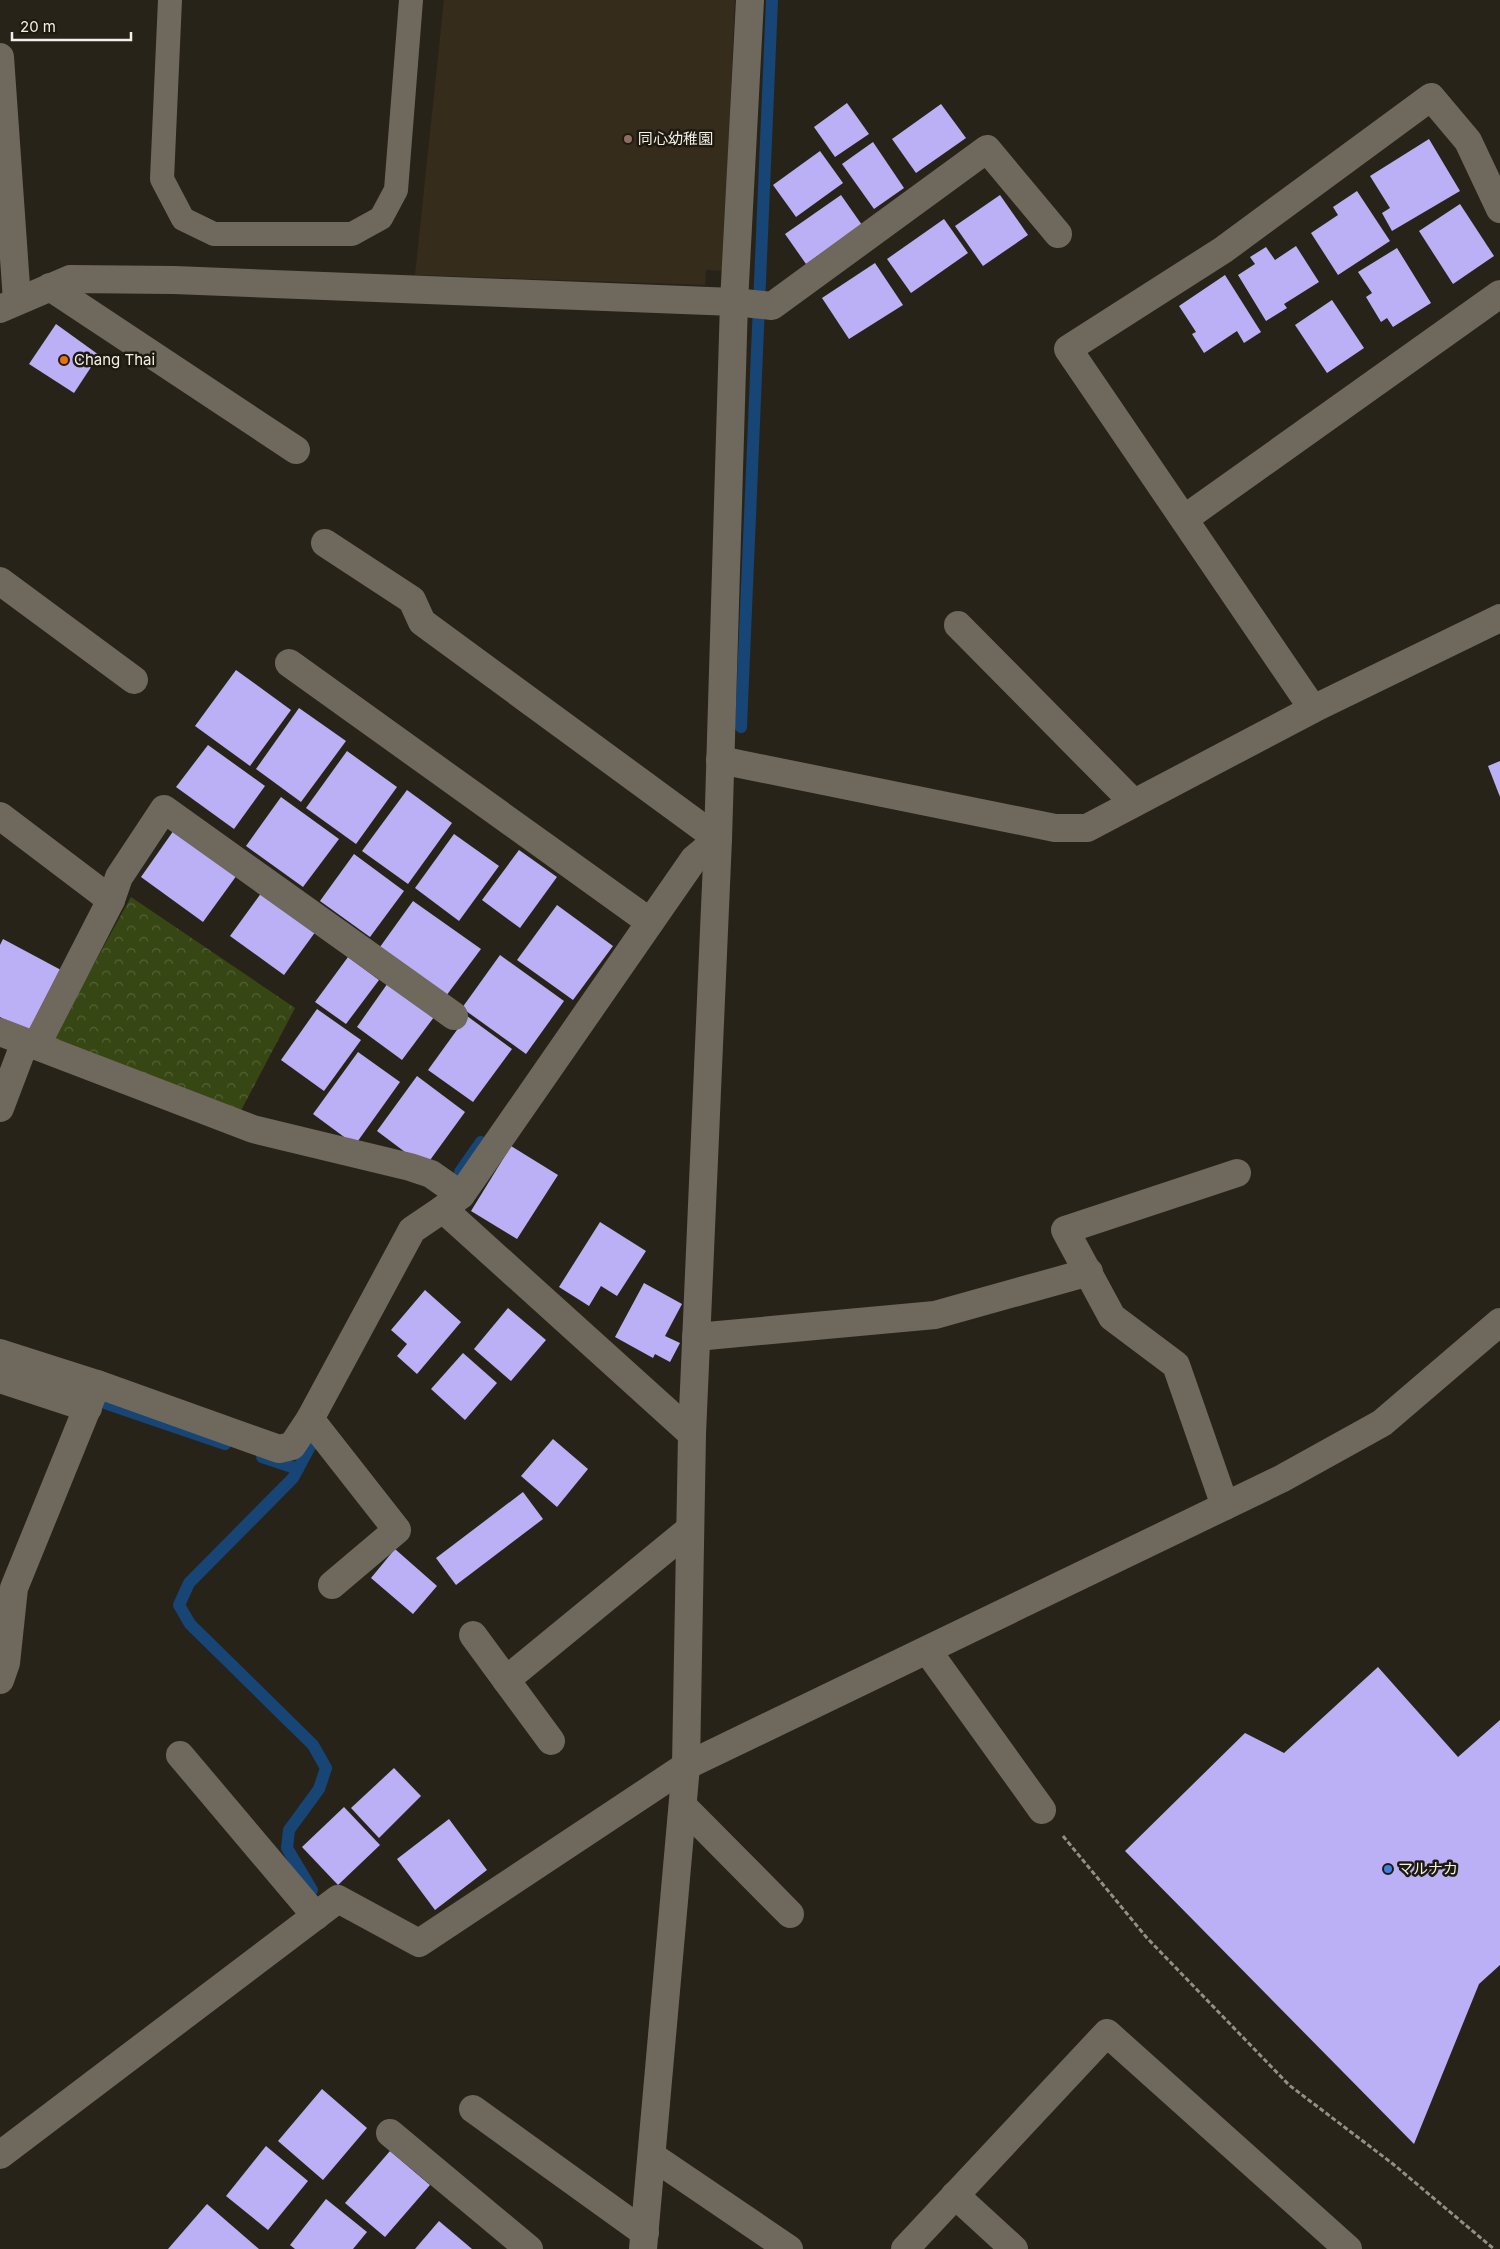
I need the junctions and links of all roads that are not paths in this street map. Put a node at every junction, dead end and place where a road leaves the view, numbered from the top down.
1 (170, 0) edge
2 (411, 0) edge
3 (750, 0) edge
4 (0, 57) edge
5 (1500, 209) edge
6 (1058, 234) dead end
7 (50, 287) junction
8 (1500, 294) edge
9 (749, 304) junction
10 (8, 305) edge
11 (296, 450) dead end
12 (1184, 519) junction
13 (325, 543) dead end
14 (0, 581) edge
15 (1500, 618) edge
16 (958, 625) dead end
17 (288, 663) dead end
18 (134, 680) dead end
19 (1313, 709) junction
20 (720, 760) junction
21 (1134, 802) junction
22 (0, 816) edge
23 (718, 839) junction
24 (111, 900) junction
25 (643, 916) junction
26 (454, 1016) dead end
27 (0, 1032) edge
28 (30, 1044) junction
29 (0, 1108) edge
30 (1237, 1173) dead end
31 (452, 1202) junction
32 (1089, 1272) junction
33 (1500, 1322) edge
34 (696, 1337) junction
35 (0, 1352) edge
36 (0, 1380) edge
37 (92, 1397) junction
38 (316, 1427) junction
39 (692, 1434) junction
40 (1225, 1506) junction
41 (690, 1529) junction
42 (332, 1585) dead end
43 (473, 1635) dead end
44 (926, 1650) junction
45 (0, 1680) edge
46 (506, 1680) junction
47 (551, 1741) dead end
48 (180, 1755) dead end
49 (686, 1766) junction
50 (683, 1806) junction
51 (1042, 1810) road end
52 (790, 1914) dead end
53 (316, 1916) junction
54 (473, 2109) dead end
55 (390, 2133) dead end
56 (0, 2155) edge
57 (652, 2156) junction
58 (955, 2194) junction
59 (644, 2241) edge
60 (529, 2249) edge
61 (789, 2249) edge
62 (905, 2249) edge
63 (1014, 2249) edge
64 (1348, 2249) edge

1 - 2 lane
3 - 9 street
4 - 10 street
5 - 12 street
6 - 9 street
7 - 9 street
7 - 10 street
7 - 11 street
8 - 12 street
9 - 20 street
12 - 19 street
13 - 23 street
14 - 18 street
15 - 19 street
16 - 21 street
17 - 25 street
19 - 21 street
20 - 21 street
20 - 23 street
22 - 24 street
23 - 25 street
23 - 34 street
24 - 26 street
24 - 28 street
25 - 31 street
27 - 28 street
28 - 29 street
28 - 31 street
30 - 32 street
31 - 38 street
31 - 39 street
32 - 34 street
32 - 40 street
33 - 40 street
34 - 39 street
35 - 37 street
36 - 37 street
37 - 38 street
37 - 45 street
38 - 42 street
39 - 41 street
40 - 44 street
41 - 46 street
41 - 49 street
43 - 46 street
44 - 49 street
44 - 51 street
46 - 47 street
48 - 53 street
49 - 50 street
49 - 53 street
50 - 52 street
50 - 57 street
53 - 56 street
54 - 59 street
55 - 60 street
57 - 59 street
57 - 61 street
58 - 62 street
58 - 63 street
58 - 64 street

